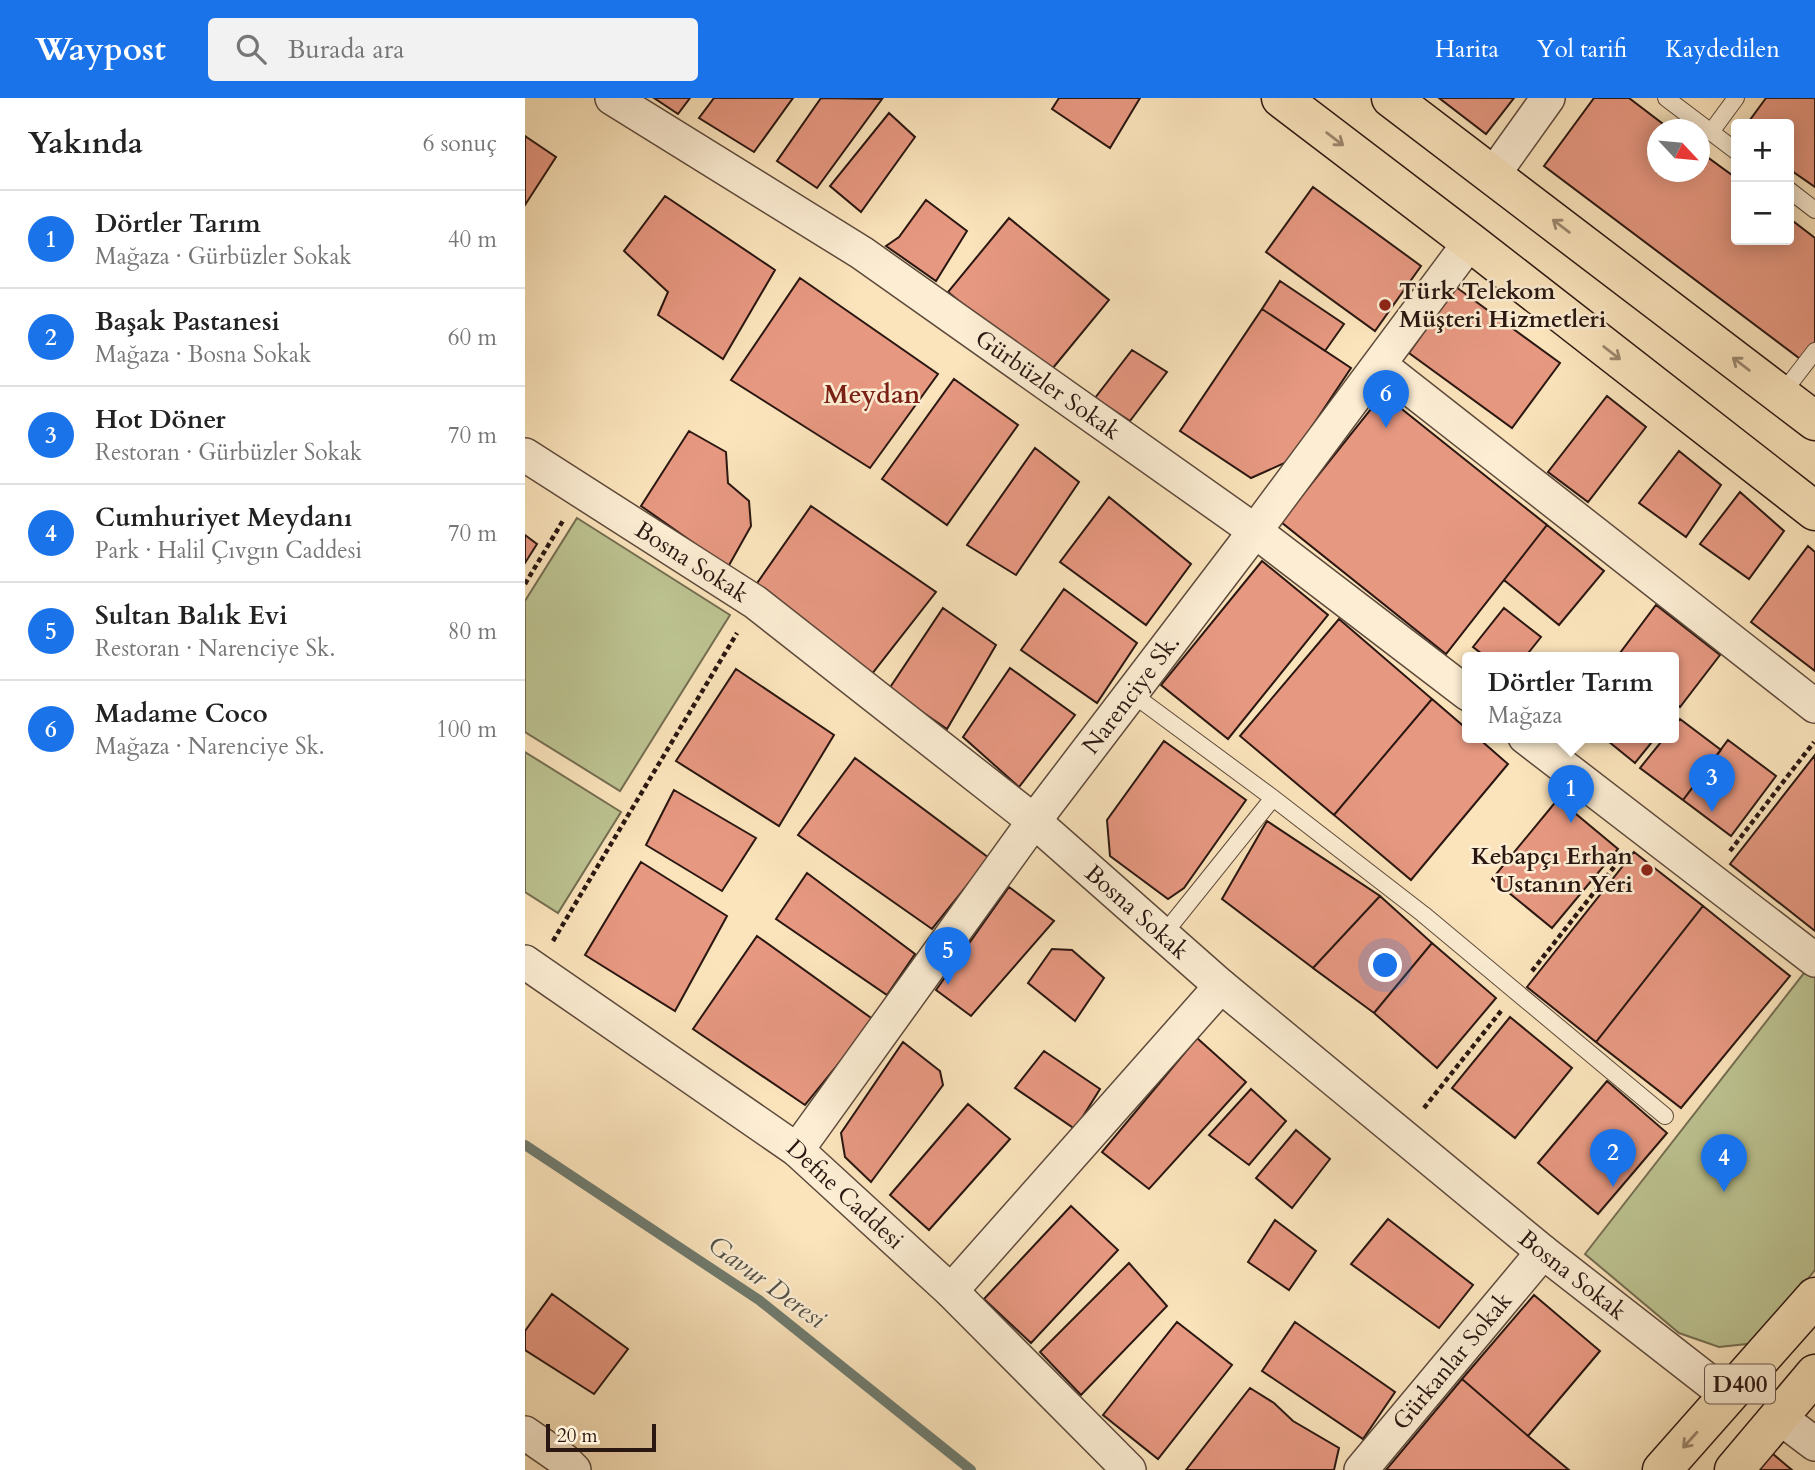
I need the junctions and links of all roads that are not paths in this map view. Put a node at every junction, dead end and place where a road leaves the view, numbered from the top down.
1 (612, 98) edge
2 (1281, 98) edge
3 (1391, 98) edge
4 (1548, 98) edge
5 (1666, 98) edge
6 (1736, 98) edge
7 (1711, 132) junction
8 (1731, 147) edge
9 (1493, 175) junction
10 (1794, 194) edge
11 (1815, 210) edge
12 (1470, 242) junction
13 (1815, 351) edge
14 (1380, 365) junction
15 (1781, 395) junction
16 (1815, 421) edge
17 (525, 455) edge
18 (1815, 511) edge
19 (1255, 531) junction
20 (1462, 689) edge
21 (1131, 693) junction
22 (1815, 706) edge
23 (1533, 743) edge
24 (1273, 798) junction
25 (1034, 821) junction
26 (1164, 935) junction
27 (1815, 960) edge
28 (531, 966) edge
29 (1221, 986) junction
30 (1665, 1116) dead end
31 (797, 1150) junction
32 (1543, 1252) junction
33 (951, 1291) junction
34 (1815, 1297) edge
35 (1815, 1374) edge
36 (1729, 1397) junction
37 (1779, 1417) junction
38 (525, 1433) edge
39 (1815, 1444) edge
40 (574, 1470) edge
41 (1129, 1470) edge
42 (1361, 1470) edge
43 (1662, 1470) edge
44 (1734, 1470) edge

1 - 19 street, Gürbüzler Sokak
2 -> 12 highway
3 - 9 highway
4 - 9 street
5 - 7 lane
6 - 7 lane
7 - 8 lane
15 -> 9 highway
10 - 11 lane
12 - 14 street, Narenciye Sk.
12 -> 18 highway
13 - 15 lane
14 - 19 street, Narenciye Sk.
14 - 22 street
15 - 16 highway
17 - 25 street, Bosna Sokak
19 - 20 street, Gürbüzler Sokak
19 - 21 street, Narenciye Sk.
21 - 24 lane
21 - 25 street, Narenciye Sk.
23 - 27 street
24 - 26 lane
24 - 30 lane
25 - 26 street, Bosna Sokak
25 - 31 street, Narenciye Sk.
26 - 29 street, Bosna Sokak
28 - 31 street, Defne Caddesi
29 - 32 street, Bosna Sokak
29 - 33 street
31 - 33 street, Defne Caddesi
32 - 36 street, Bosna Sokak
32 - 42 street, Gürkanlar Sokak
33 - 41 street, Defne Caddesi
34 - 36 highway, D400
35 - 37 highway, D400
36 -> 43 highway, D400
37 - 39 street
37 - 44 highway, D400
38 - 40 street

